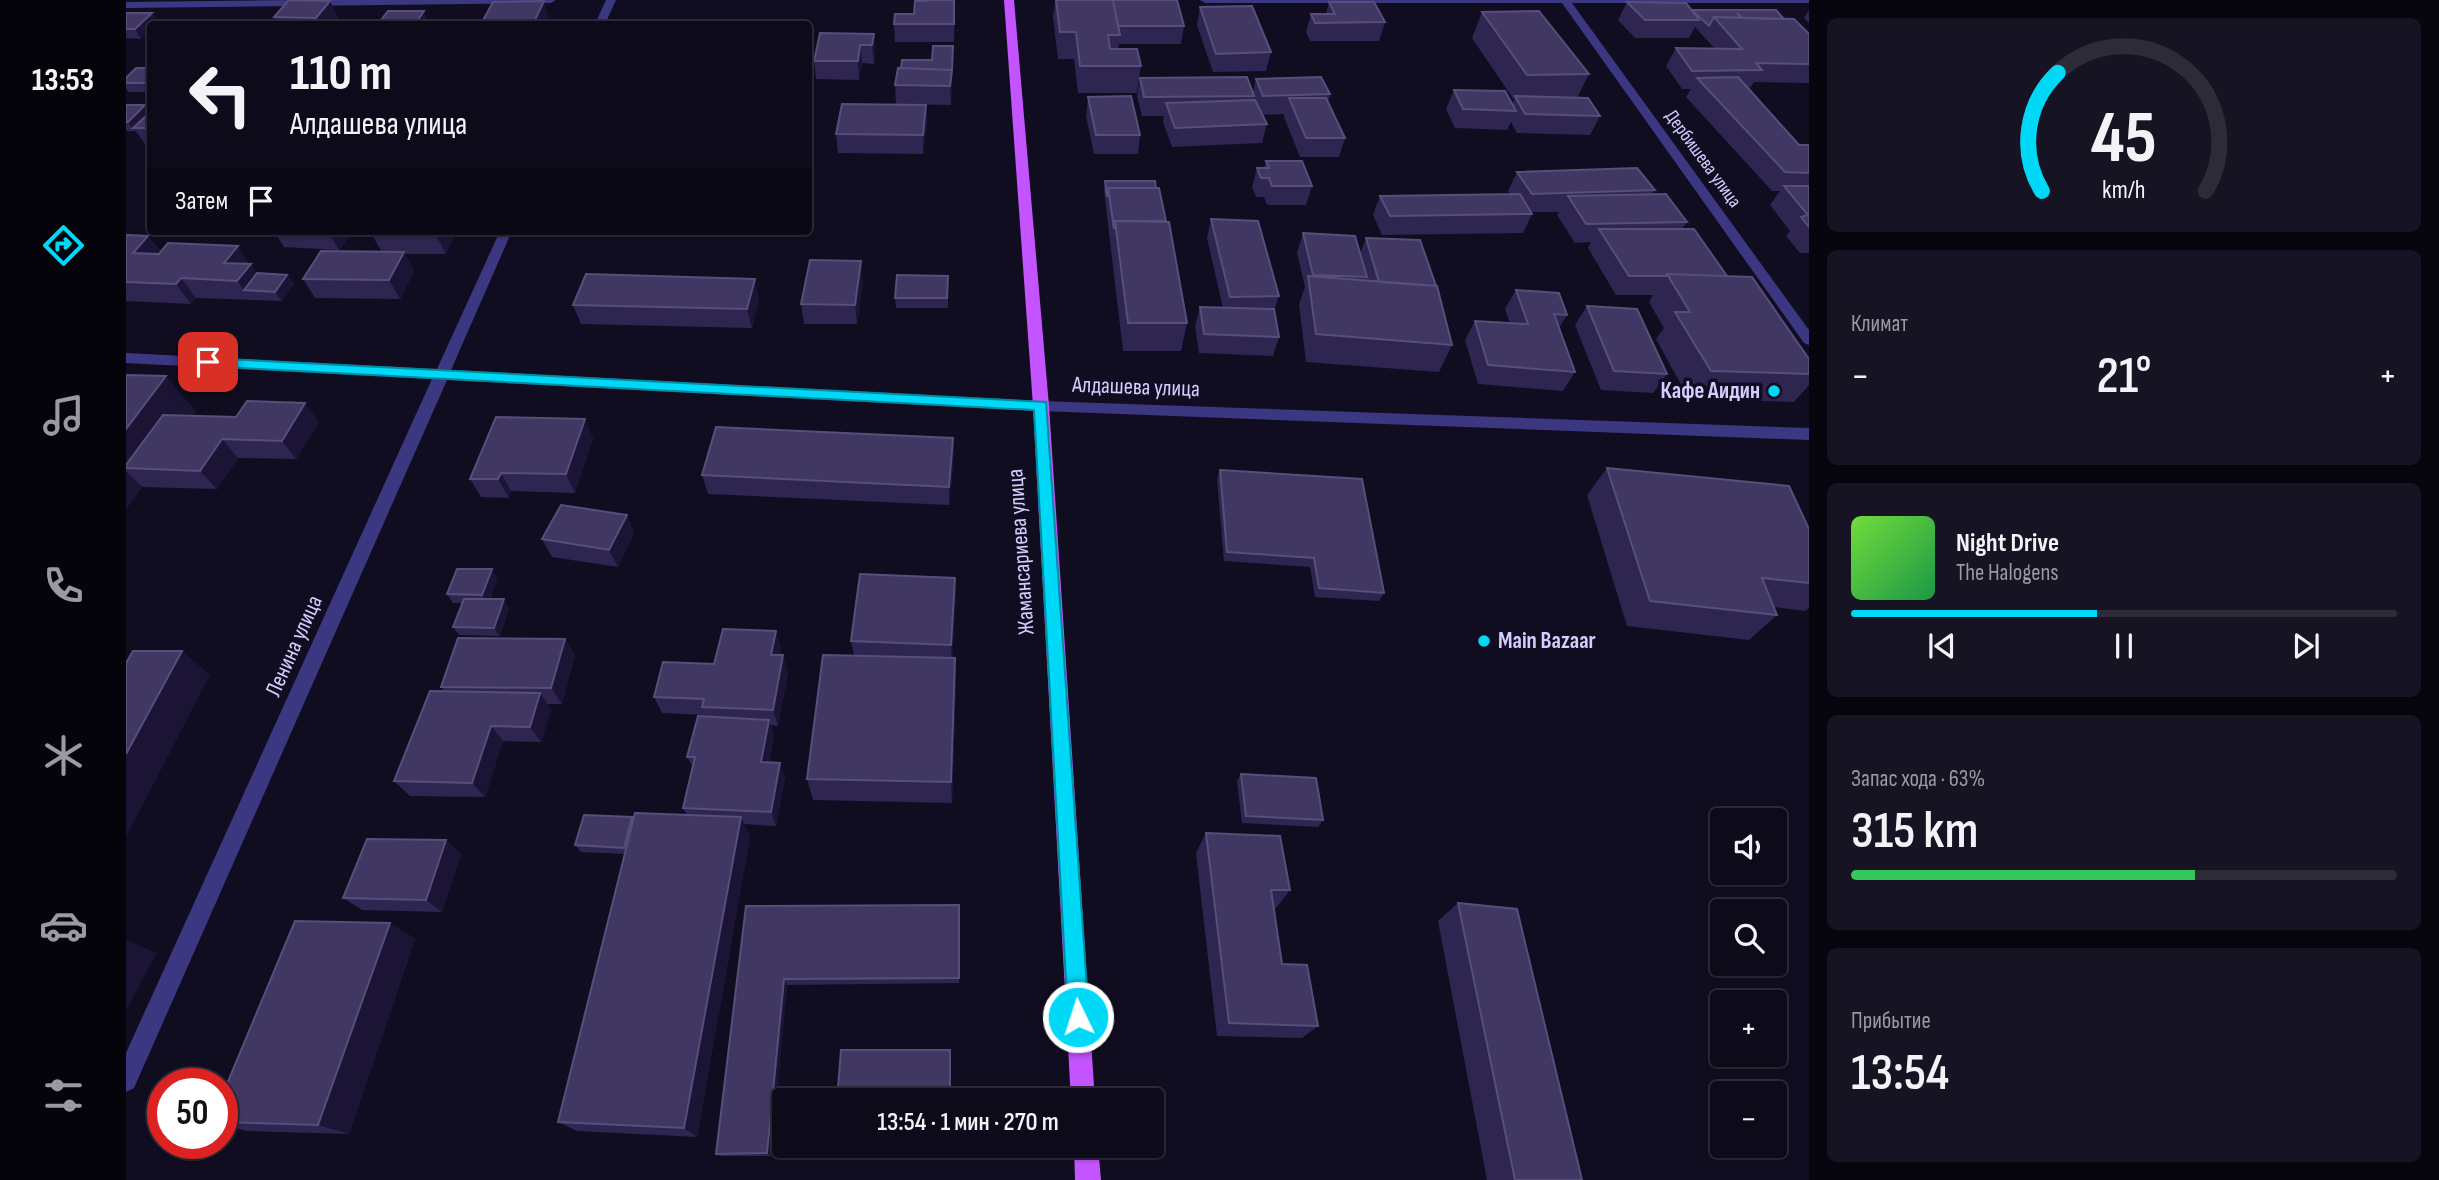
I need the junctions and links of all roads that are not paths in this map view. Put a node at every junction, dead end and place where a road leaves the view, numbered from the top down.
1 (551, 0) edge
2 (611, 0) edge
3 (1009, 0) edge
4 (1205, 0) edge
5 (1566, 1) edge
6 (1809, 1) edge
7 (126, 5) edge
8 (601, 21) edge
9 (504, 235) edge
10 (1809, 340) edge
11 (126, 358) edge
12 (442, 375) junction
13 (1041, 406) junction
14 (1809, 434) edge
15 (126, 1080) edge
16 (1082, 1088) edge
17 (1087, 1158) edge
18 (1088, 1180) edge

1 - 7 street
2 - 8 street
3 - 13 main road, Жамансариева улица
4 - 5 street
5 - 6 street
5 - 10 street, Дербишева улица
9 - 12 street, Ленина улица
11 - 12 street, Алдашева улица
12 - 13 street, Алдашева улица
12 - 15 street, Ленина улица
13 - 14 street, Алдашева улица
13 - 16 main road, Жамансариева улица
17 - 18 main road

